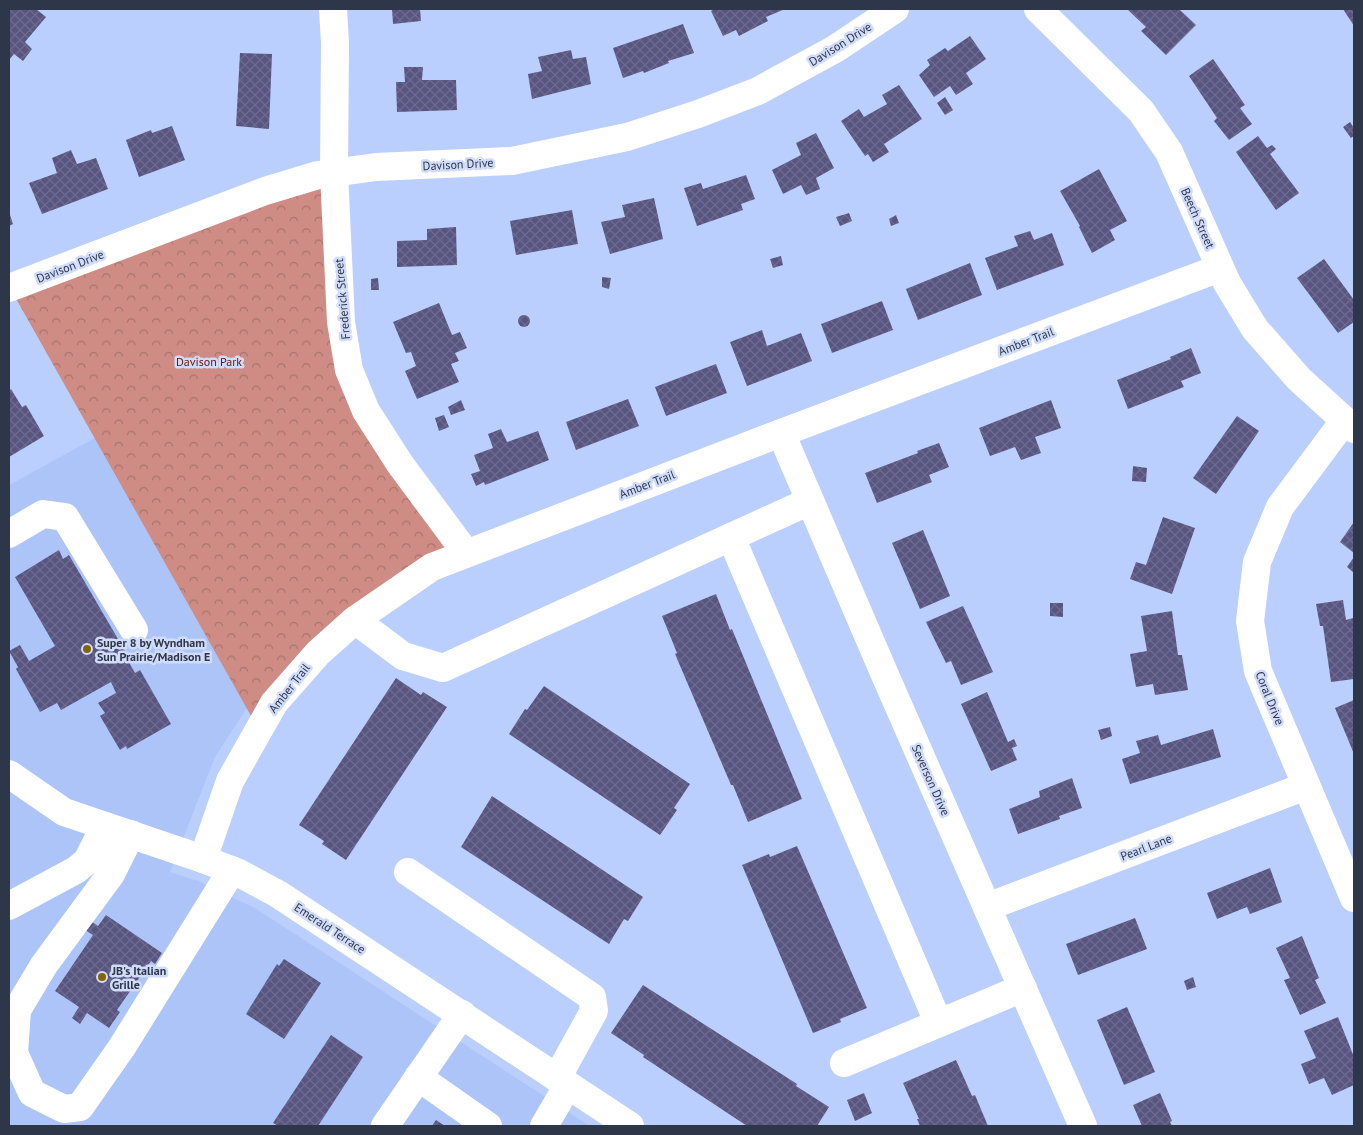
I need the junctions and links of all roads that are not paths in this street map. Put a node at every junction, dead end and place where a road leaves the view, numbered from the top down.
1 (333, 9) edge
2 (894, 9) edge
3 (1038, 9) edge
4 (334, 173) junction
5 (1220, 268) junction
6 (9, 288) edge
7 (1349, 425) edge
8 (781, 433) junction
9 (810, 501) junction
10 (9, 534) edge
11 (731, 537) junction
12 (466, 553) junction
13 (355, 620) junction
14 (134, 630) dead end
15 (13, 785) edge
16 (1306, 786) junction
17 (105, 826) junction
18 (131, 834) junction
19 (203, 859) junction
20 (232, 870) junction
21 (408, 872) dead end
22 (1354, 898) edge
23 (10, 903) edge
24 (987, 907) junction
25 (1023, 988) junction
26 (462, 1014) junction
27 (938, 1022) junction
28 (844, 1063) dead end
29 (418, 1078) junction
30 (562, 1082) junction
31 (385, 1126) edge
32 (488, 1126) edge
33 (544, 1126) edge
34 (630, 1126) edge
35 (1083, 1126) edge

1 - 4 street, Frederick Street
2 - 4 street, Davison Drive
3 - 5 street, Beech Street
4 - 6 street, Davison Drive
4 - 12 street, Frederick Street
5 - 7 street, Beech Street
5 - 8 street, Amber Trail
7 - 16 street, Coral Drive
8 - 9 street, Severson Drive
8 - 12 street, Amber Trail
9 - 11 street
9 - 24 street, Severson Drive
10 - 14 street
11 - 13 street
11 - 27 street
12 - 13 street, Amber Trail
13 - 19 street, Amber Trail
15 - 17 street, Emerald Terrace
16 - 22 street, Coral Drive
16 - 24 street, Pearl Lane
17 - 18 street, Emerald Terrace
17 - 23 street
18 - 19 street, Emerald Terrace
18 - 20 street
19 - 20 street, Emerald Terrace
20 - 26 street, Emerald Terrace
21 - 30 street
24 - 25 street, Severson Drive
25 - 27 street
25 - 35 street, Severson Drive
26 - 29 street
26 - 30 street, Emerald Terrace
27 - 28 street
29 - 31 street
29 - 32 street
30 - 33 street
30 - 34 street, Emerald Terrace

